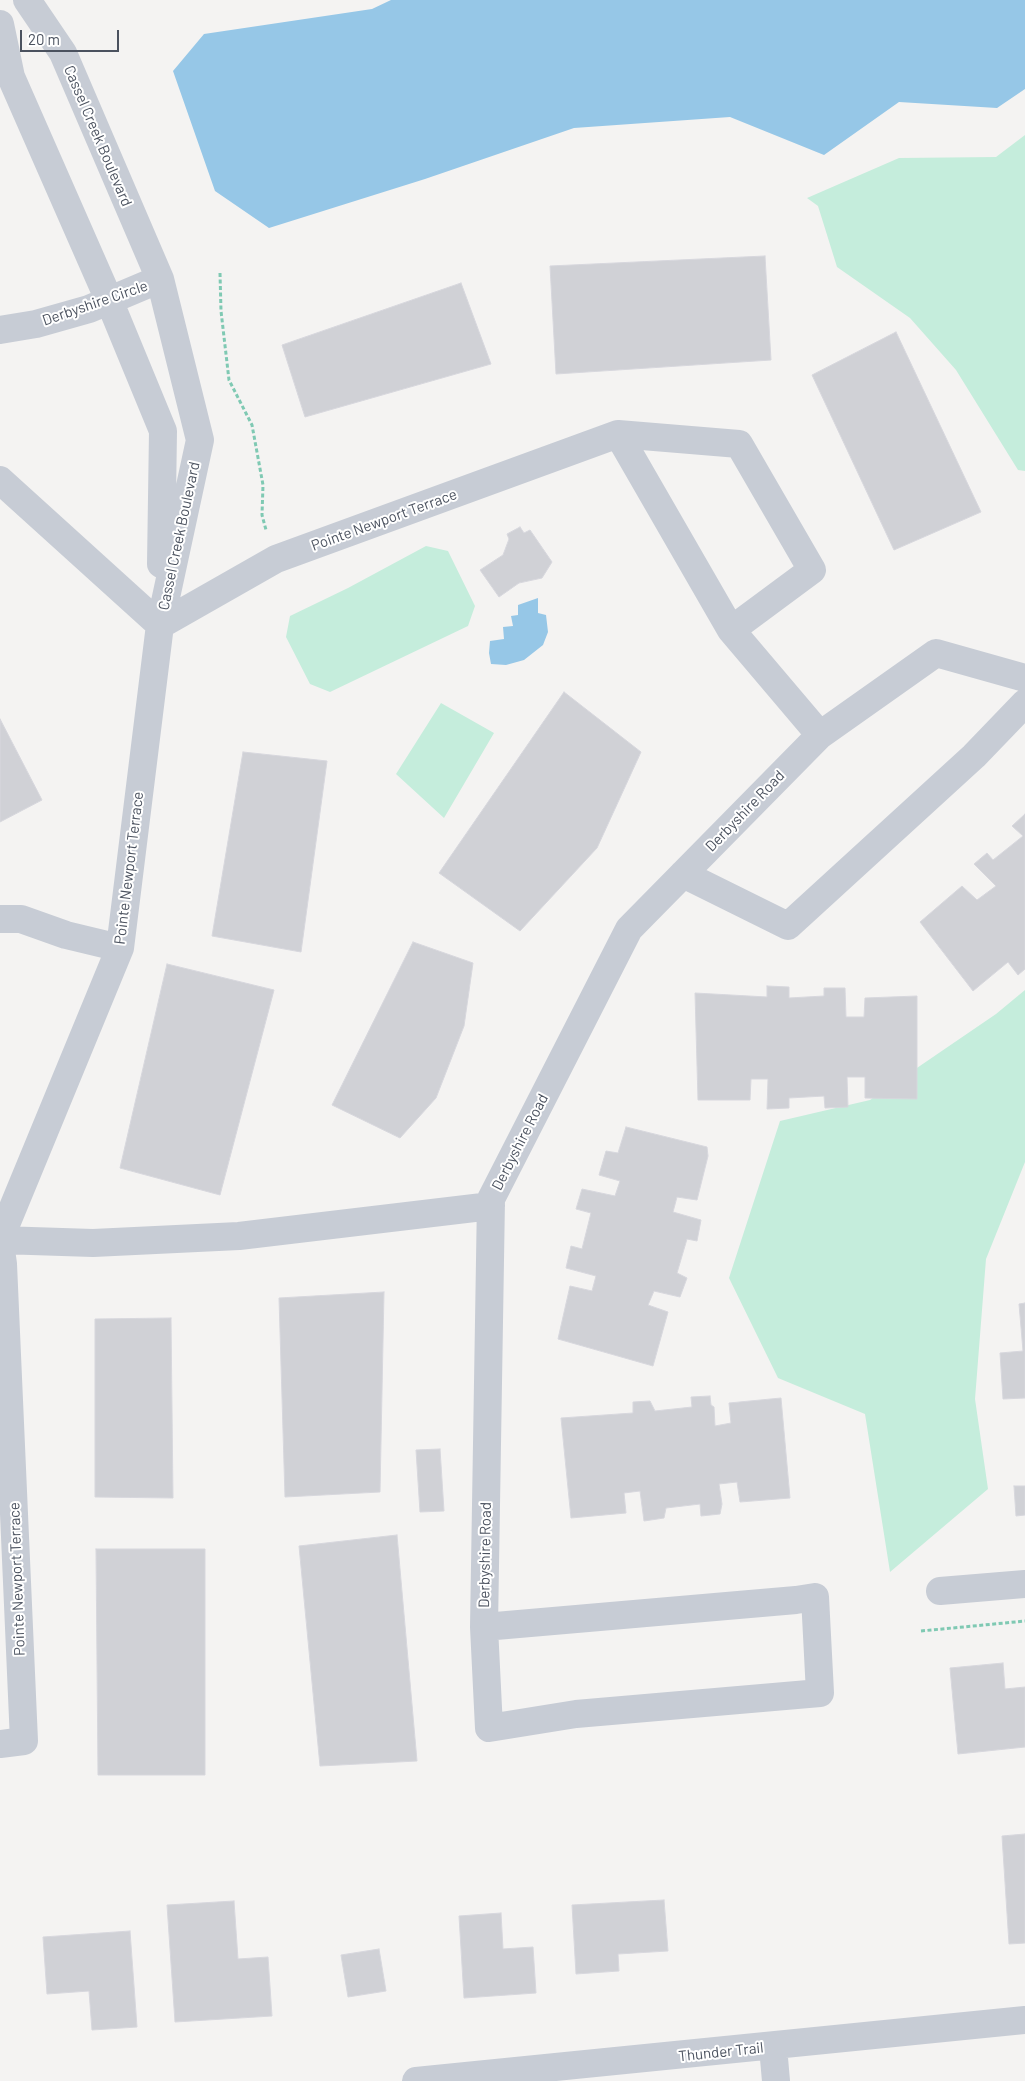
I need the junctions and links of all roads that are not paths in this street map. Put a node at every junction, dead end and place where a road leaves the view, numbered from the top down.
1 (27, 0) edge
2 (0, 24) edge
3 (160, 279) junction
4 (109, 300) junction
5 (0, 330) edge
6 (618, 434) junction
7 (0, 480) edge
8 (160, 625) junction
9 (730, 630) junction
10 (1025, 678) edge
11 (1025, 703) edge
12 (820, 735) junction
13 (683, 874) junction
14 (0, 919) edge
15 (120, 948) junction
16 (491, 1206) junction
17 (1, 1250) edge
18 (1025, 1584) edge
19 (940, 1591) dead end
20 (484, 1627) junction
21 (0, 1744) edge
22 (1025, 2020) edge
23 (773, 2047) junction
24 (490, 2078) edge
25 (416, 2081) edge
26 (776, 2081) edge

1 - 3 street, Cassel Creek Boulevard
2 - 4 street, Cassel Creek Boulevard
3 - 4 street, Derbyshire Circle
3 - 8 street, Cassel Creek Boulevard
4 - 5 street, Derbyshire Circle
4 - 8 street, Cassel Creek Boulevard
6 - 8 street, Pointe Newport Terrace
6 - 9 street
6 - 9 street, Pointe Newport Terrace
7 - 8 street
8 - 15 street, Pointe Newport Terrace
9 - 12 street
10 - 12 street, Derbyshire Road
11 - 13 street
12 - 13 street, Derbyshire Road
13 - 16 street, Derbyshire Road
14 - 15 street
15 - 17 street, Pointe Newport Terrace
16 - 17 street
16 - 20 street, Derbyshire Road
17 - 21 street, Pointe Newport Terrace
18 - 19 street
20 - 20 street, Derbyshire Road
22 - 23 street, Thunder Trail
23 - 24 street, Thunder Trail
23 - 26 street
24 - 25 street, Thunder Trail

